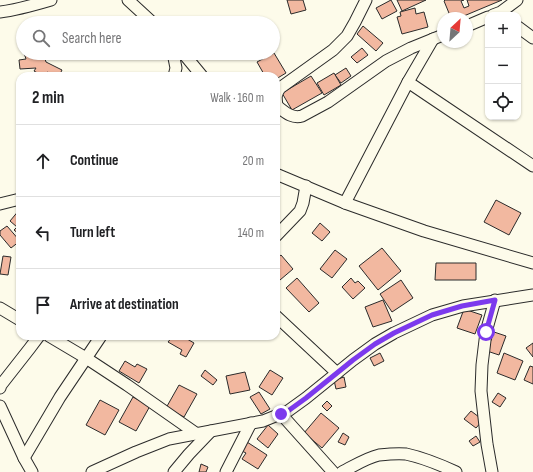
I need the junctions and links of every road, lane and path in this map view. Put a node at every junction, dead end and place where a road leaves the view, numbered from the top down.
1 (50, 0) edge
2 (128, 0) edge
3 (366, 0) edge
4 (517, 0) edge
5 (0, 12) edge
6 (502, 12) edge
7 (145, 16) edge
8 (485, 18) edge
9 (473, 23) edge
10 (521, 29) edge
11 (437, 37) edge
12 (437, 38) edge
13 (533, 38) edge
14 (174, 60) edge
15 (189, 60) edge
16 (175, 72) edge
17 (199, 72) edge
18 (408, 82) junction
19 (280, 88) edge
20 (280, 109) edge
21 (533, 166) edge
22 (280, 176) edge
23 (306, 186) junction
24 (16, 200) edge
25 (345, 203) junction
26 (0, 204) edge
27 (280, 232) edge
28 (533, 263) edge
29 (533, 295) edge
30 (495, 300) junction
31 (0, 308) edge
32 (16, 318) edge
33 (280, 320) edge
34 (36, 340) edge
35 (56, 340) edge
36 (98, 340) edge
37 (86, 358) junction
38 (337, 373) junction
39 (0, 388) edge
40 (0, 406) edge
41 (281, 414) junction
42 (251, 423) junction
43 (211, 431) junction
44 (196, 434) junction
45 (24, 458) junction
46 (32, 472) edge
47 (92, 472) edge
48 (174, 472) edge
49 (226, 472) edge
50 (332, 472) edge
51 (342, 472) edge
52 (456, 472) edge
53 (492, 472) edge

1 - 5 street
2 - 7 street
3 - 19 street
4 - 6 street
8 - 9 street
10 - 13 street
11 - 20 street
12 - 18 street
14 - 16 street
15 - 17 street
18 - 21 street
18 - 25 street
22 - 23 street
23 - 25 street
23 - 27 street
24 - 26 street
25 - 28 street
29 - 30 street
30 - 38 street
30 - 53 street
31 - 32 street
33 - 38 street
34 - 39 street
35 - 37 street
36 - 37 street
37 - 44 street
37 - 45 street
38 - 41 street
40 - 45 street
41 - 42 street
41 - 50 street
42 - 43 street
42 - 49 street
43 - 44 street
43 - 48 street
44 - 47 street
45 - 46 street
51 - 52 street

